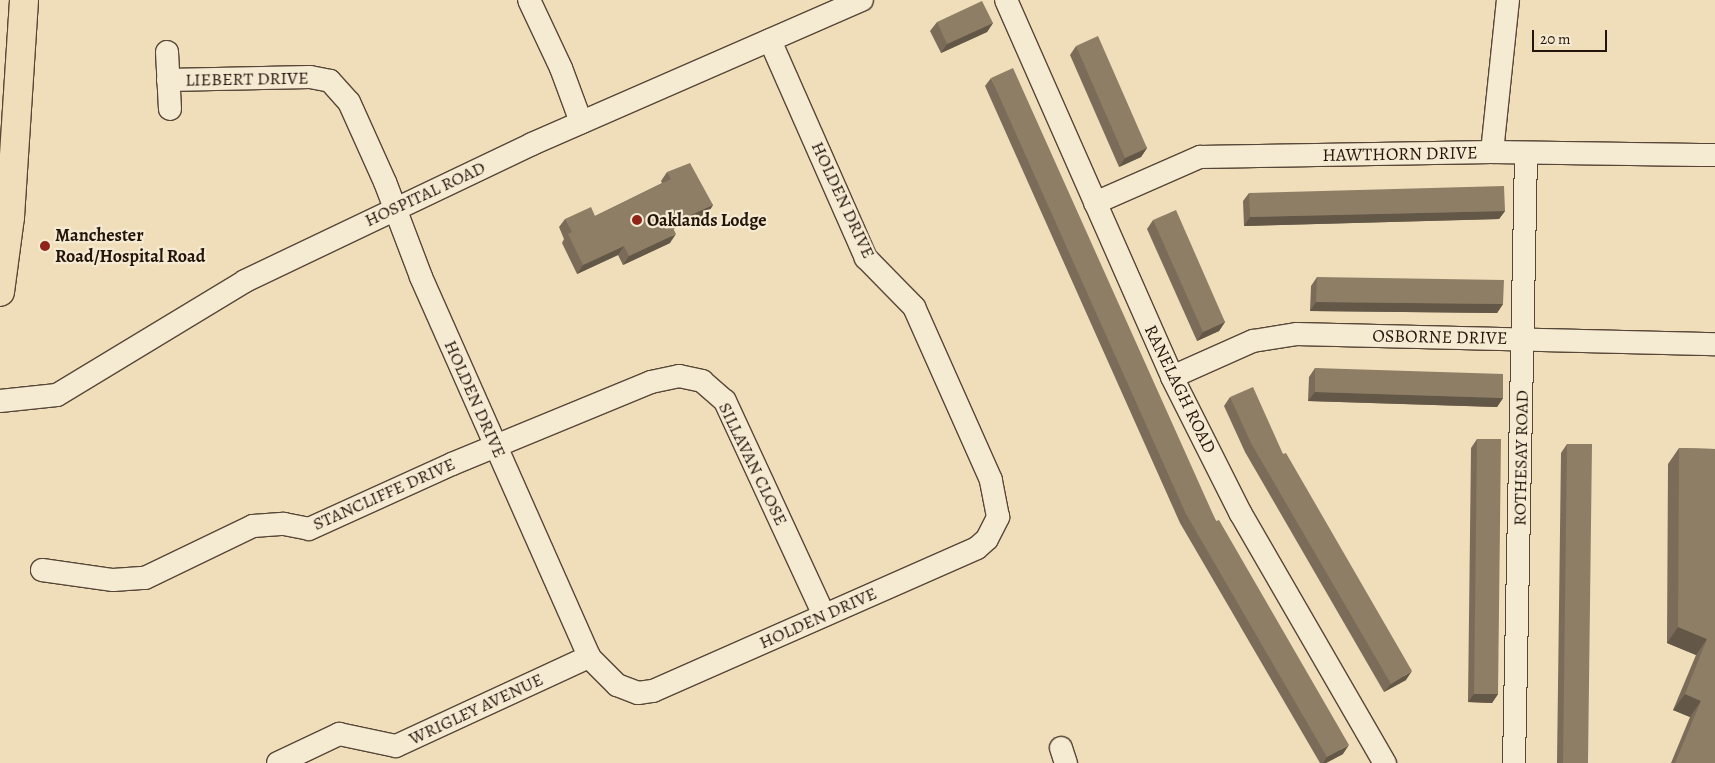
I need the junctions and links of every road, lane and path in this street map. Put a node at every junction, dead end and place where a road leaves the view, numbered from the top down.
1 (24, 0) edge
2 (529, 0) edge
3 (862, 0) edge
4 (1006, 0) edge
5 (1508, 0) edge
6 (770, 40) junction
7 (167, 52) dead end
8 (168, 80) junction
9 (170, 109) dead end
10 (582, 122) junction
11 (1492, 152) junction
12 (1526, 153) junction
13 (1715, 155) edge
14 (1095, 203) junction
15 (394, 210) junction
16 (0, 292) edge
17 (1523, 339) junction
18 (1715, 344) edge
19 (1172, 377) junction
20 (0, 401) edge
21 (497, 446) junction
22 (42, 570) dead end
23 (824, 615) junction
24 (589, 657) junction
25 (278, 763) edge
26 (1385, 763) edge
27 (1514, 763) edge

1 - 16 main road
2 - 10 street
3 - 6 street, HOSPITAL ROAD
4 - 14 street, RANELAGH ROAD
5 - 11 street
6 - 10 street, HOSPITAL ROAD
6 - 23 street, HOLDEN DRIVE
7 - 8 street
8 - 9 street
8 - 15 street, LIEBERT DRIVE
10 - 15 street, HOSPITAL ROAD
11 - 12 street, HAWTHORN DRIVE
11 - 14 street, HAWTHORN DRIVE
12 - 13 street, HAWTHORN DRIVE
12 - 17 street, ROTHESAY ROAD
14 - 19 street, RANELAGH ROAD
15 - 20 street, HOSPITAL ROAD
15 - 21 street, HOLDEN DRIVE
17 - 18 street, OSBORNE DRIVE
17 - 19 street, OSBORNE DRIVE
17 - 27 street, ROTHESAY ROAD
19 - 26 street, RANELAGH ROAD
21 - 22 street, STANCLIFFE DRIVE
21 - 23 street, SILLAVAN CLOSE
21 - 24 street, HOLDEN DRIVE
23 - 24 street, HOLDEN DRIVE
24 - 25 street, WRIGLEY AVENUE

